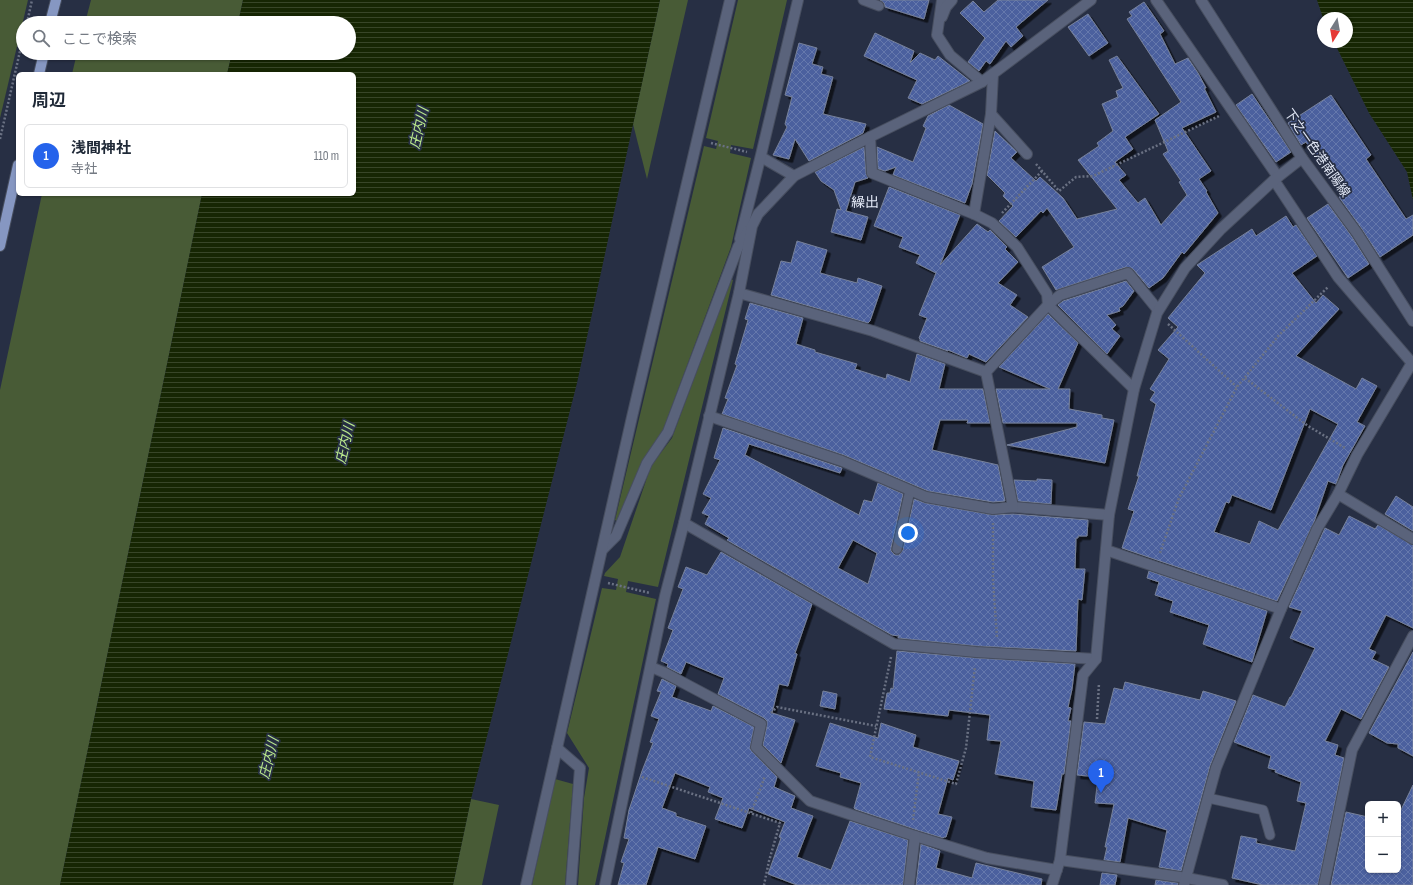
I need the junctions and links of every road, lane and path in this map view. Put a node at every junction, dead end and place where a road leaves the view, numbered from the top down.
1 (32, 0) edge
2 (56, 0) edge
3 (730, 0) edge
4 (798, 0) edge
5 (863, 0) edge
6 (942, 0) edge
7 (952, 0) edge
8 (1091, 0) edge
9 (1156, 0) edge
10 (1201, 0) edge
11 (879, 6) dead end
12 (29, 16) edge
13 (52, 16) edge
14 (938, 27) junction
15 (18, 60) edge
16 (42, 60) edge
17 (39, 72) edge
18 (993, 74) junction
19 (982, 82) junction
20 (1232, 110) junction
21 (991, 114) junction
22 (870, 137) junction
23 (0, 139) edge
24 (717, 145) dead end
25 (731, 148) dead end
26 (1027, 154) joint
27 (761, 157) junction
28 (1302, 158) junction
29 (1042, 171) junction
30 (16, 174) edge
31 (794, 176) junction
32 (1276, 179) junction
33 (974, 214) junction
34 (992, 223) junction
35 (752, 226) junction
36 (0, 246) edge
37 (738, 248) junction
38 (1338, 277) junction
39 (739, 293) junction
40 (1048, 305) junction
41 (1157, 311) junction
42 (1413, 320) edge
43 (1412, 362) edge
44 (986, 372) junction
45 (1245, 378) junction
46 (1238, 387) junction
47 (1134, 389) junction
48 (709, 416) junction
49 (1357, 456) junction
50 (910, 490) junction
51 (1338, 494) junction
52 (1013, 506) junction
53 (993, 509) junction
54 (1109, 515) junction
55 (684, 523) junction
56 (1413, 539) edge
57 (603, 549) junction
58 (897, 549) dead end
59 (1106, 550) junction
60 (1155, 566) junction
61 (617, 585) dead end
62 (665, 596) junction
63 (1281, 609) junction
64 (1413, 636) edge
65 (894, 644) junction
66 (976, 652) junction
67 (998, 653) junction
68 (1096, 659) junction
69 (651, 667) junction
70 (761, 724) junction
71 (876, 726) junction
72 (557, 748) junction
73 (771, 762) junction
74 (628, 772) junction
75 (919, 772) junction
76 (1208, 798) junction
77 (751, 813) junction
78 (913, 835) junction
79 (1270, 835) dead end
80 (1059, 865) junction
81 (1185, 882) edge
82 (526, 885) edge
83 (571, 885) edge
84 (605, 885) edge
85 (764, 885) edge
86 (909, 885) edge
87 (1052, 885) edge
88 (1223, 885) edge
89 (1324, 885) edge

1 - 12 path
2 - 13 main road
3 - 57 street
4 - 27 street
5 - 11 lane
6 - 14 street
7 - 14 street
8 - 18 street
9 - 20 street
10 - 28 street, 下之一色港南陽線
14 - 19 street
15 - 23 path
16 - 17 main road
18 - 19 street
18 - 21 street
19 - 22 street
20 - 29 path
20 - 32 street
21 - 26 street
21 - 33 street
22 - 31 street
22 - 33 street
24 - 25 path
26 - 29 path
27 - 31 street
27 - 37 street
28 - 32 street
28 - 42 street, 下之一色港南陽線
29 - 34 path
30 - 36 main road
31 - 35 street
32 - 38 street
32 - 41 street
33 - 34 street
34 - 40 street
35 - 37 street
35 - 39 street
37 - 57 street
38 - 43 street
38 - 45 path
39 - 44 street
39 - 48 street
40 - 41 street
40 - 44 street
40 - 47 street
41 - 46 path
41 - 47 street
43 - 49 street
44 - 52 street
45 - 46 path
45 - 49 path
46 - 60 path
47 - 54 street
48 - 50 street
48 - 55 street
49 - 51 street
50 - 53 street
50 - 58 lane
51 - 56 street
51 - 63 street
52 - 53 street
52 - 54 street
53 - 67 path
54 - 59 street
55 - 62 street
55 - 65 street
57 - 72 street
59 - 60 street
59 - 68 street
60 - 63 street
61 - 62 path
62 - 69 street
63 - 76 street
64 - 89 street
65 - 66 street
65 - 71 path
66 - 67 street
66 - 75 path
67 - 68 street
68 - 80 street
69 - 70 street
69 - 74 street
70 - 71 path
70 - 73 street
71 - 75 path
72 - 82 street
72 - 83 street
73 - 77 path
73 - 78 street
74 - 77 path
74 - 84 street
75 - 78 path
76 - 79 lane
76 - 81 street
77 - 85 path
78 - 80 street
78 - 86 street
80 - 81 street
80 - 87 street
81 - 88 street

